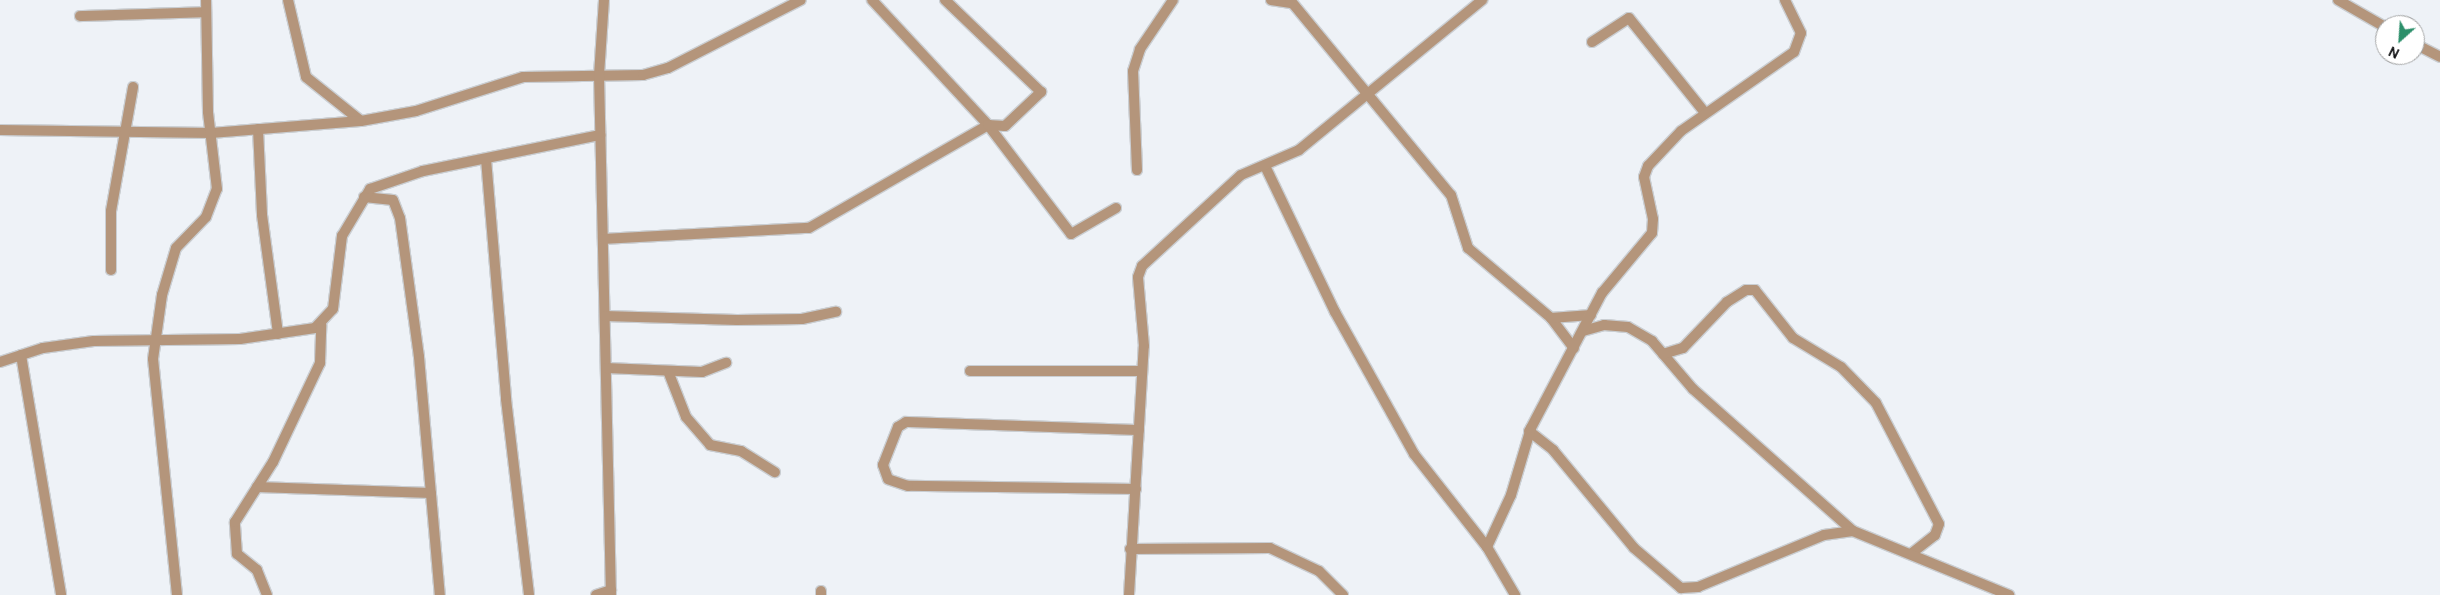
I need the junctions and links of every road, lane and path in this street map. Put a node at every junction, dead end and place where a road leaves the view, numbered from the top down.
1 (206, 0) edge
2 (288, 0) edge
3 (604, 0) edge
4 (801, 0) edge
5 (872, 0) edge
6 (945, 0) edge
7 (1173, 0) edge
8 (1271, 0) edge
9 (1482, 0) edge
10 (1785, 0) edge
11 (2338, 0) edge
12 (1290, 2) edge
13 (206, 12) junction
14 (80, 16) dead end
15 (2375, 21) edge
16 (1592, 42) dead end
17 (2425, 49) edge
18 (2440, 57) edge
19 (599, 75) junction
20 (133, 87) dead end
21 (1365, 94) junction
22 (1705, 113) junction
23 (361, 121) junction
24 (988, 125) junction
25 (258, 129) junction
26 (0, 130) edge
27 (211, 133) junction
28 (128, 134) junction
29 (600, 136) junction
30 (486, 159) junction
31 (1266, 168) junction
32 (1136, 170) dead end
33 (364, 197) junction
34 (1116, 208) dead end
35 (603, 239) junction
36 (111, 270) dead end
37 (836, 312) dead end
38 (605, 316) junction
39 (1591, 316) junction
40 (1551, 318) junction
41 (321, 325) junction
42 (1583, 331) junction
43 (278, 334) junction
44 (156, 341) junction
45 (1574, 348) junction
46 (1663, 354) junction
47 (21, 355) junction
48 (0, 362) edge
49 (726, 363) dead end
50 (606, 368) junction
51 (668, 371) junction
52 (970, 371) dead end
53 (1142, 371) junction
54 (1139, 430) junction
55 (1529, 432) junction
56 (775, 472) dead end
57 (257, 487) junction
58 (1136, 489) junction
59 (431, 493) junction
60 (1853, 531) junction
61 (1487, 547) junction
62 (1130, 549) junction
63 (1912, 553) junction
64 (611, 593) edge
65 (61, 595) edge
66 (178, 595) edge
67 (267, 595) edge
68 (440, 595) edge
69 (529, 595) edge
70 (596, 595) edge
71 (1129, 595) edge
72 (1343, 595) edge
73 (1515, 595) edge
74 (2009, 595) edge

1 - 13 street
2 - 23 street
3 - 19 street
4 - 19 street
5 - 24 street
6 - 24 street
7 - 32 street
8 - 12 street
9 - 21 street
10 - 22 street
11 - 15 street
12 - 21 street
13 - 14 street
13 - 27 street
16 - 22 street
17 - 18 street
19 - 23 street
19 - 29 street
20 - 28 street
21 - 31 street
21 - 40 street
22 - 39 street
23 - 25 street
24 - 34 street
24 - 35 street
25 - 27 street
25 - 43 street
26 - 28 street
27 - 28 street
27 - 44 street
28 - 36 street
29 - 30 street
29 - 35 street
30 - 33 street
30 - 69 street
31 - 53 street
31 - 61 street
33 - 41 street
33 - 59 street
35 - 38 street
37 - 38 street
38 - 50 street
39 - 40 street
39 - 42 street
40 - 45 street
41 - 43 street
41 - 57 street
42 - 45 street
42 - 46 street
43 - 44 street
44 - 47 street
44 - 66 street
45 - 55 street
46 - 60 street
46 - 63 street
47 - 48 street
47 - 65 street
49 - 51 street
50 - 51 street
50 - 64 street
51 - 56 street
52 - 53 street
53 - 54 street
54 - 58 street
54 - 58 street
55 - 60 street
55 - 61 street
57 - 59 street
57 - 67 street
58 - 62 street
59 - 68 street
60 - 63 street
61 - 73 street
62 - 71 street
62 - 72 street
63 - 74 street
64 - 70 street

